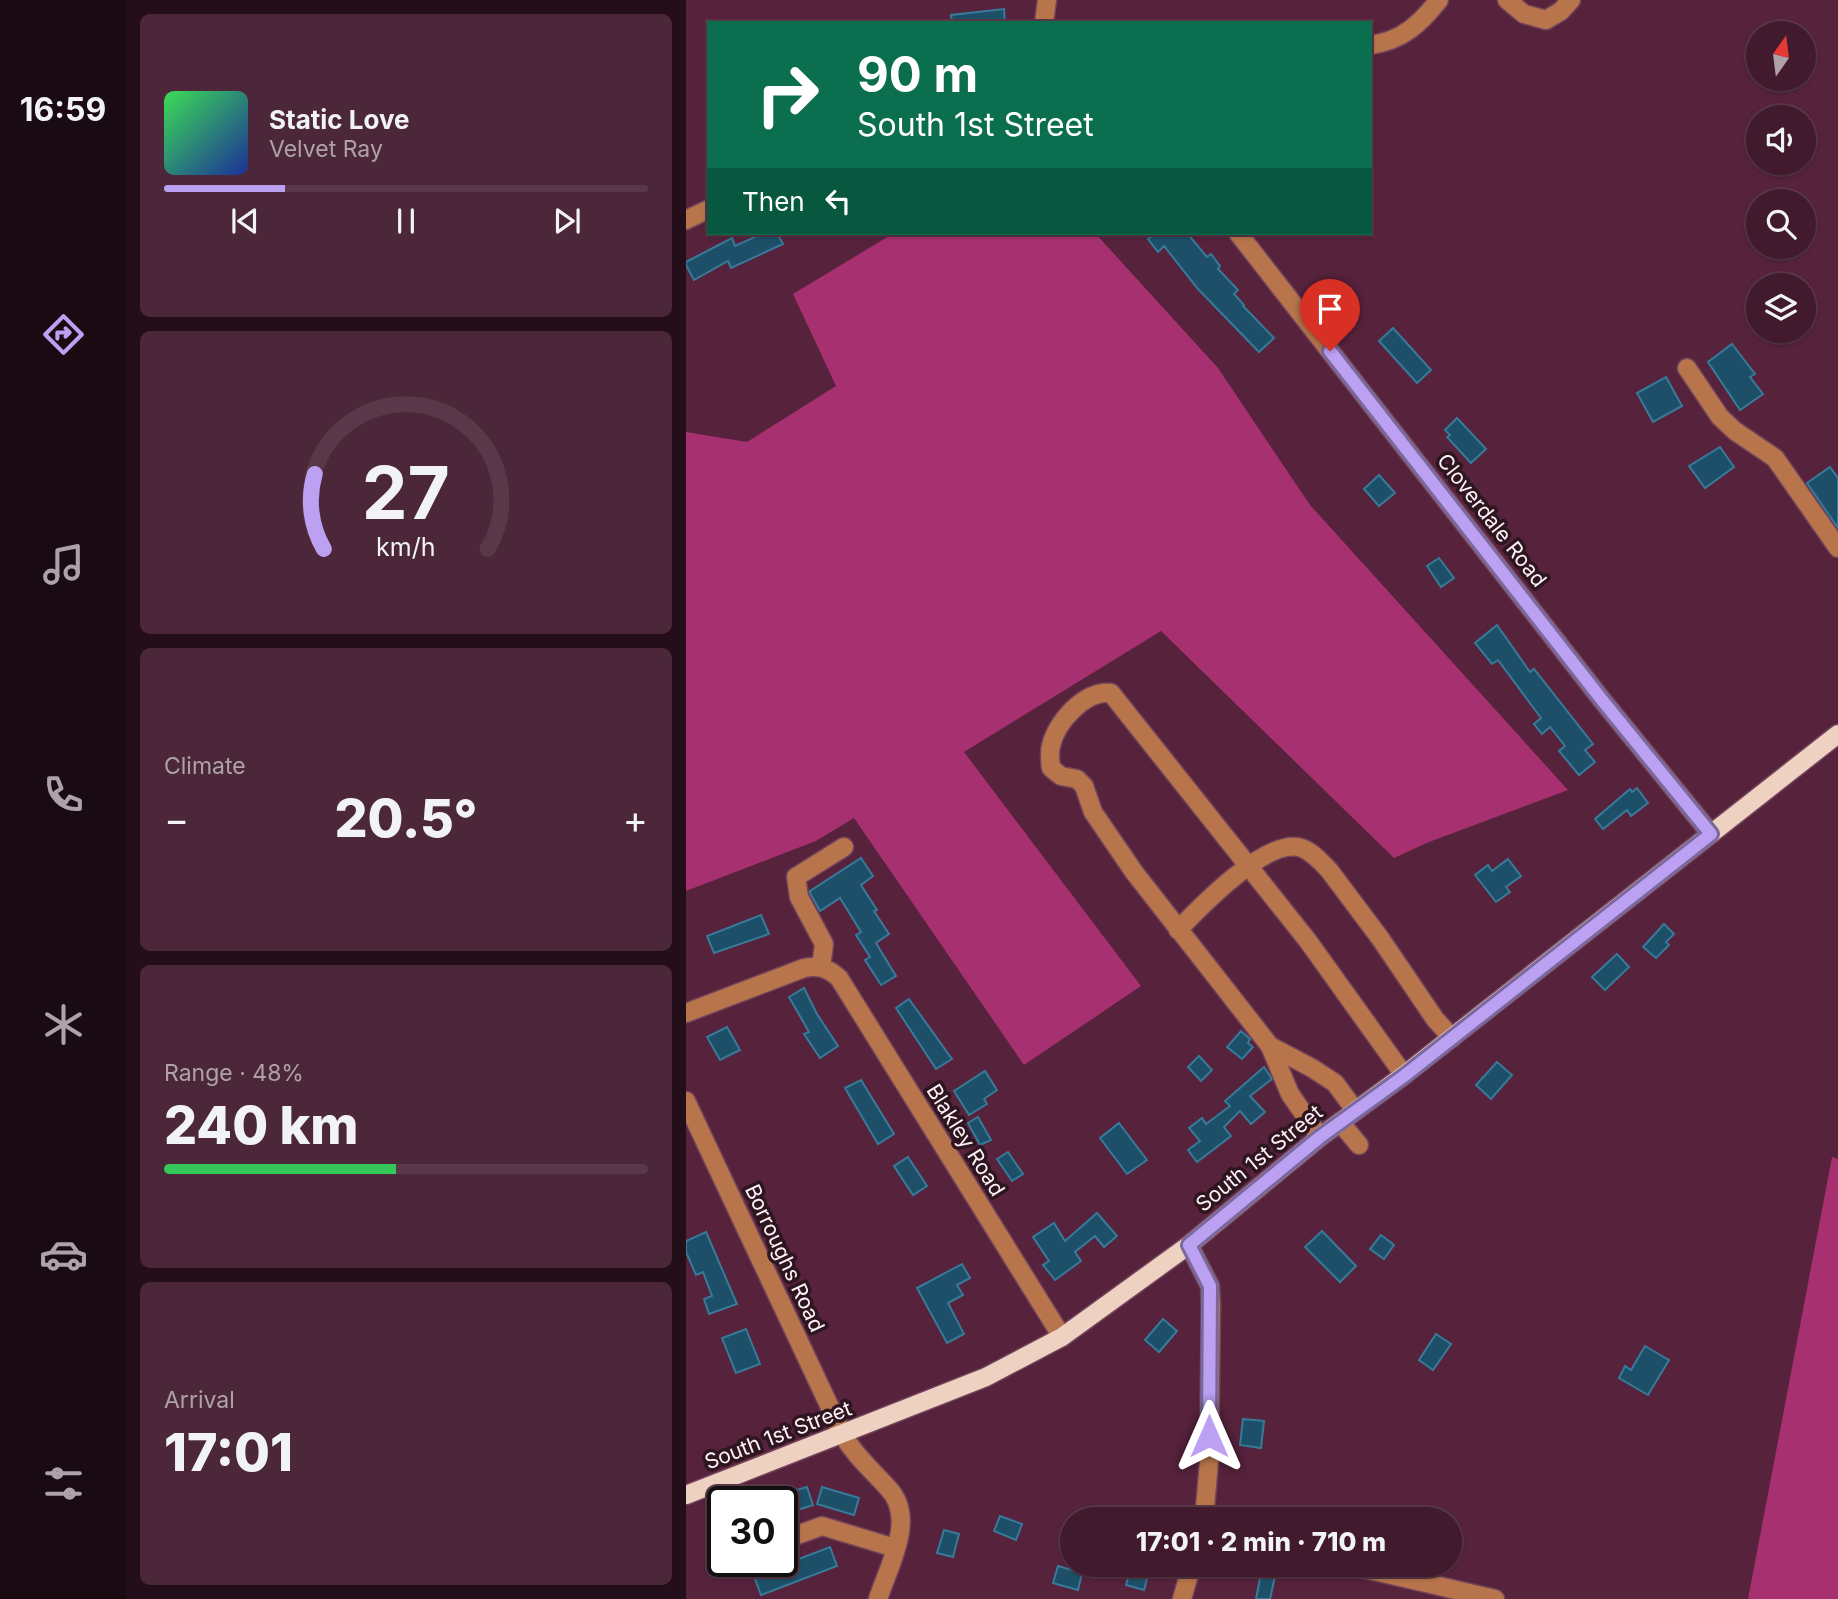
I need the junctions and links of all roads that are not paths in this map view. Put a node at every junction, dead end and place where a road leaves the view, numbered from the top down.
1 (1047, 0) edge
2 (1440, 0) edge
3 (1507, 0) edge
4 (1571, 0) edge
5 (1044, 21) edge
6 (1372, 45) edge
7 (707, 210) edge
8 (686, 220) edge
9 (1240, 235) edge
10 (1687, 368) dead end
11 (1838, 548) edge
12 (1838, 734) edge
13 (1711, 834) junction
14 (844, 847) dead end
15 (1248, 867) junction
16 (1178, 930) junction
17 (825, 968) junction
18 (686, 1013) edge
19 (1452, 1038) junction
20 (1270, 1046) junction
21 (1404, 1076) junction
22 (686, 1101) edge
23 (1355, 1110) junction
24 (1340, 1122) junction
25 (1320, 1137) junction
26 (1359, 1146) dead end
27 (1189, 1245) junction
28 (1062, 1337) junction
29 (843, 1435) junction
30 (686, 1495) edge
31 (1207, 1507) edge
32 (798, 1535) edge
33 (895, 1548) junction
34 (1188, 1577) edge
35 (1400, 1577) edge
36 (878, 1599) edge
37 (1182, 1599) edge
38 (1495, 1599) edge

1 - 5 street
2 - 6 street
3 - 4 street
7 - 8 street
9 - 13 street, Cloverdale Road
10 - 11 street
12 - 13 main road, South 1st Street
13 - 19 main road, South 1st Street
14 - 17 street
15 - 16 street
15 - 16 street
15 - 19 street
15 - 21 street
16 - 20 street
17 - 18 street
17 - 28 street, Blakley Road
19 - 21 main road, South 1st Street
20 - 23 street
20 - 25 street
21 - 23 main road, South 1st Street
22 - 29 street, Borroughs Road
23 - 24 main road, South 1st Street
24 - 25 main road, South 1st Street
24 - 26 street
25 - 27 main road, South 1st Street
27 - 28 main road, South 1st Street
27 - 31 street
28 - 29 main road, South 1st Street
29 - 30 main road, South 1st Street
29 - 33 street, Borroughs Road
32 - 33 street
33 - 36 street, Borroughs Road
34 - 37 street
35 - 38 street

